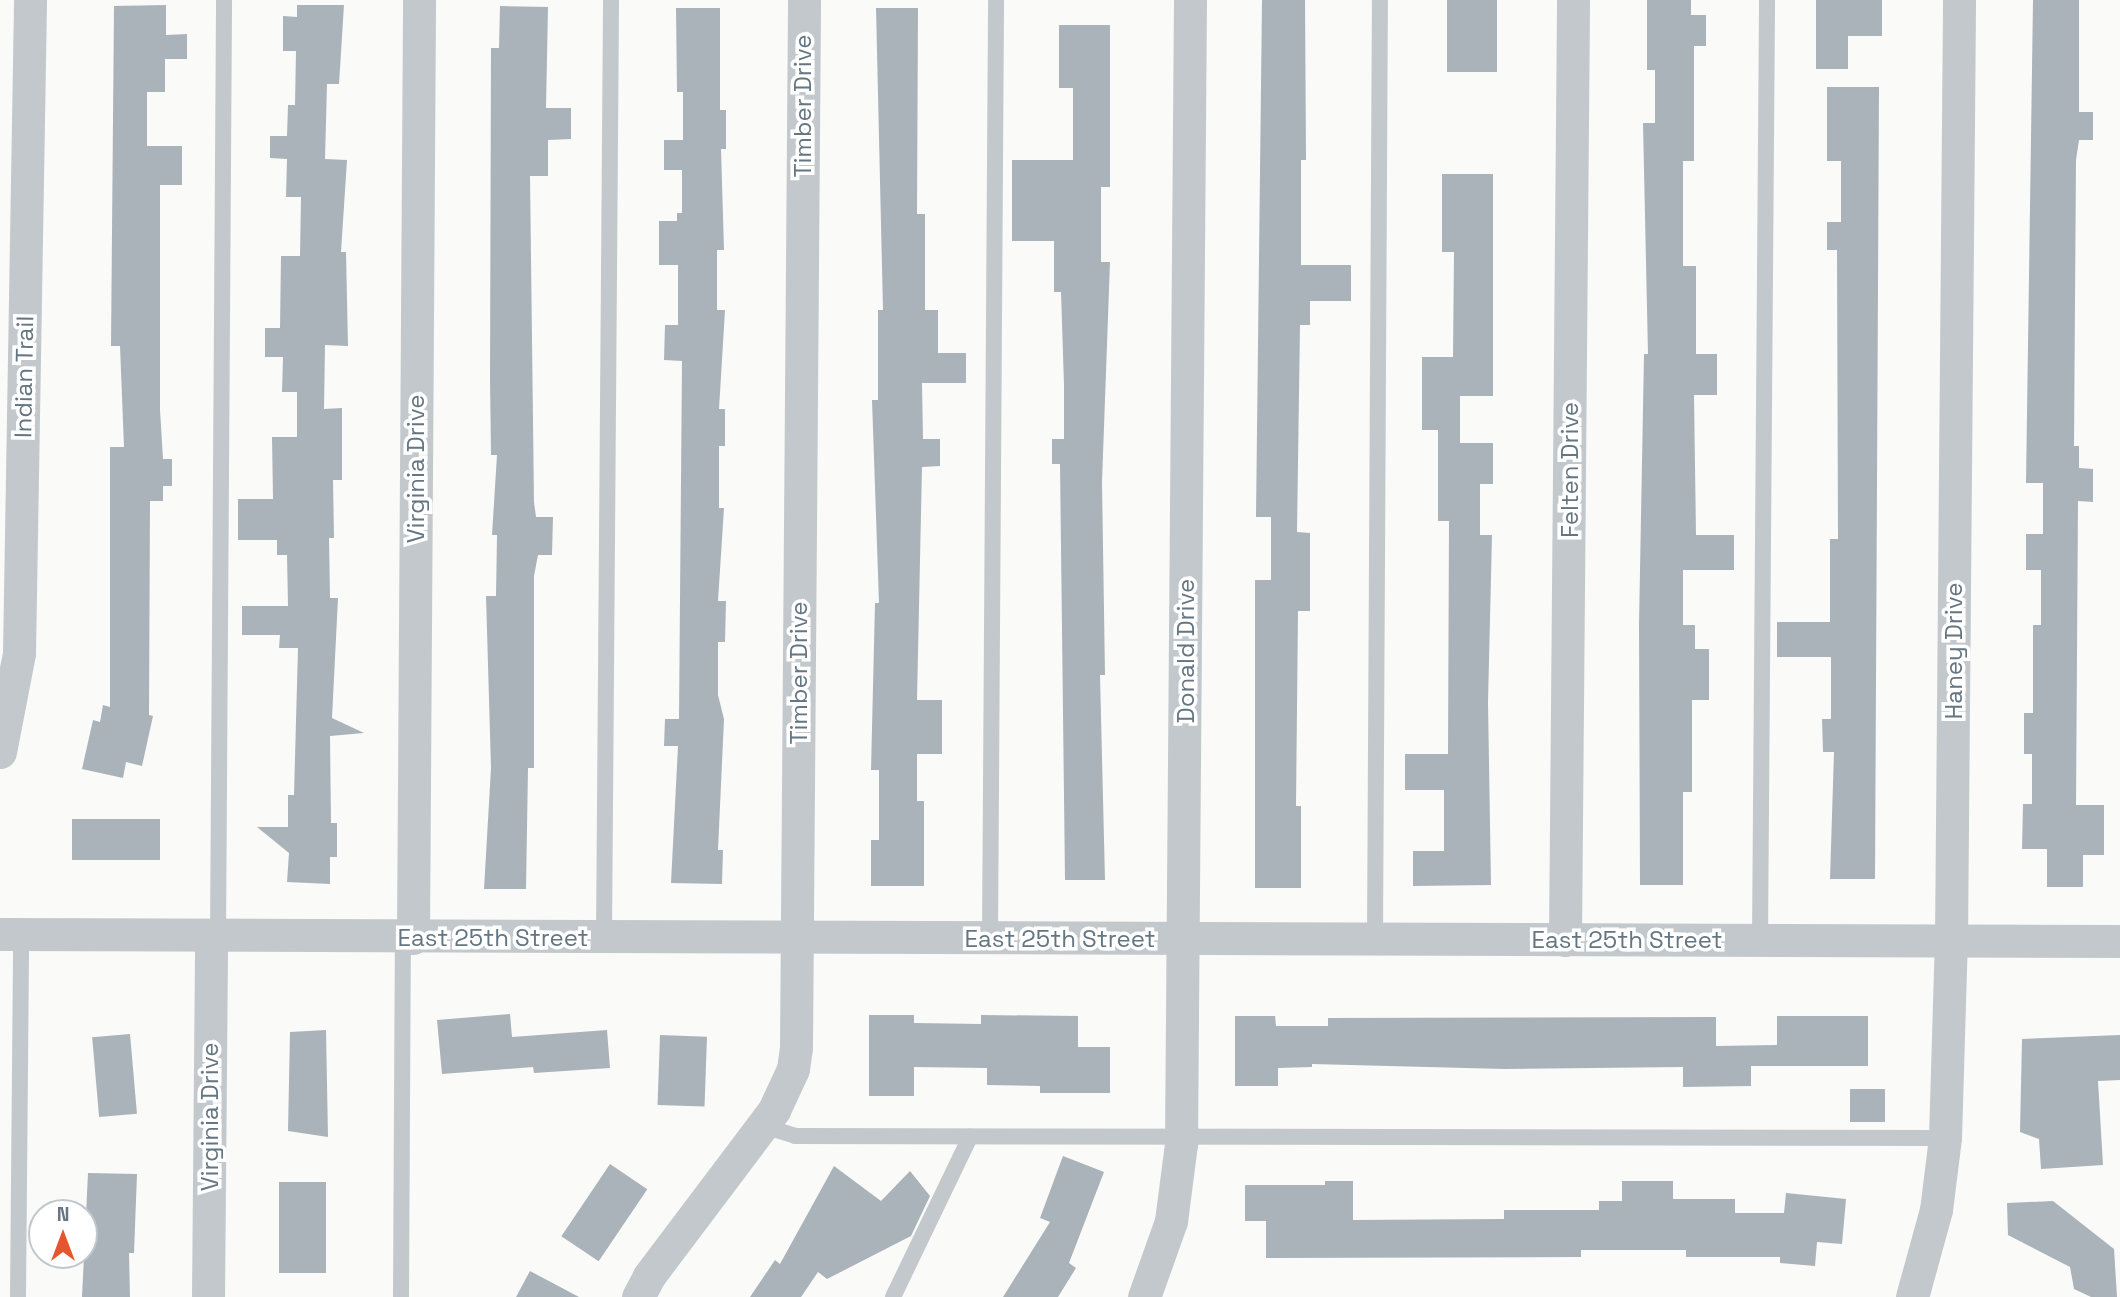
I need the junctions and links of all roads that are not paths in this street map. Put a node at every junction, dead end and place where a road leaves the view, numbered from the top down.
1 (30, 0) edge
2 (225, 0) edge
3 (419, 0) edge
4 (611, 0) edge
5 (804, 0) edge
6 (996, 0) edge
7 (1190, 0) edge
8 (1380, 0) edge
9 (1573, 0) edge
10 (1767, 0) edge
11 (1959, 0) edge
12 (1, 746) edge
13 (10, 936) edge
14 (215, 938) junction
15 (408, 938) junction
16 (604, 939) junction
17 (797, 939) junction
18 (990, 939) junction
19 (1184, 939) junction
20 (1375, 940) junction
21 (1565, 940) junction
22 (1760, 940) junction
23 (1951, 941) junction
24 (2120, 941) edge
25 (763, 1126) junction
26 (1181, 1135) junction
27 (970, 1137) junction
28 (1945, 1138) junction
29 (18, 1297) edge
30 (208, 1297) edge
31 (401, 1297) edge
32 (638, 1297) edge
33 (893, 1297) edge
34 (1144, 1297) edge
35 (1912, 1297) edge

1 - 12 street, Indian Trail
2 - 14 lane
3 - 15 street, Virginia Drive
4 - 16 lane
5 - 17 street, Timber Drive
6 - 18 lane
7 - 19 street, Donald Drive
8 - 20 lane
9 - 21 street, Felten Drive
10 - 22 lane
11 - 23 street, Haney Drive
13 - 14 street, East 25th Street
13 - 29 lane
14 - 15 street, East 25th Street
14 - 30 street, Virginia Drive
15 - 16 street, East 25th Street
15 - 31 lane
16 - 17 street, East 25th Street
17 - 18 street, East 25th Street
17 - 25 street, Timber Drive
18 - 19 street, East 25th Street
19 - 20 street, East 25th Street
19 - 26 street, Donald Drive
20 - 21 street, East 25th Street
21 - 22 street, East 25th Street
22 - 23 street, East 25th Street
23 - 24 street, East 25th Street
23 - 28 street, Haney Drive
25 - 27 lane
25 - 32 street, Timber Drive
26 - 27 lane
26 - 28 lane
26 - 34 street, Donald Drive
27 - 33 lane
28 - 35 street, Haney Drive

